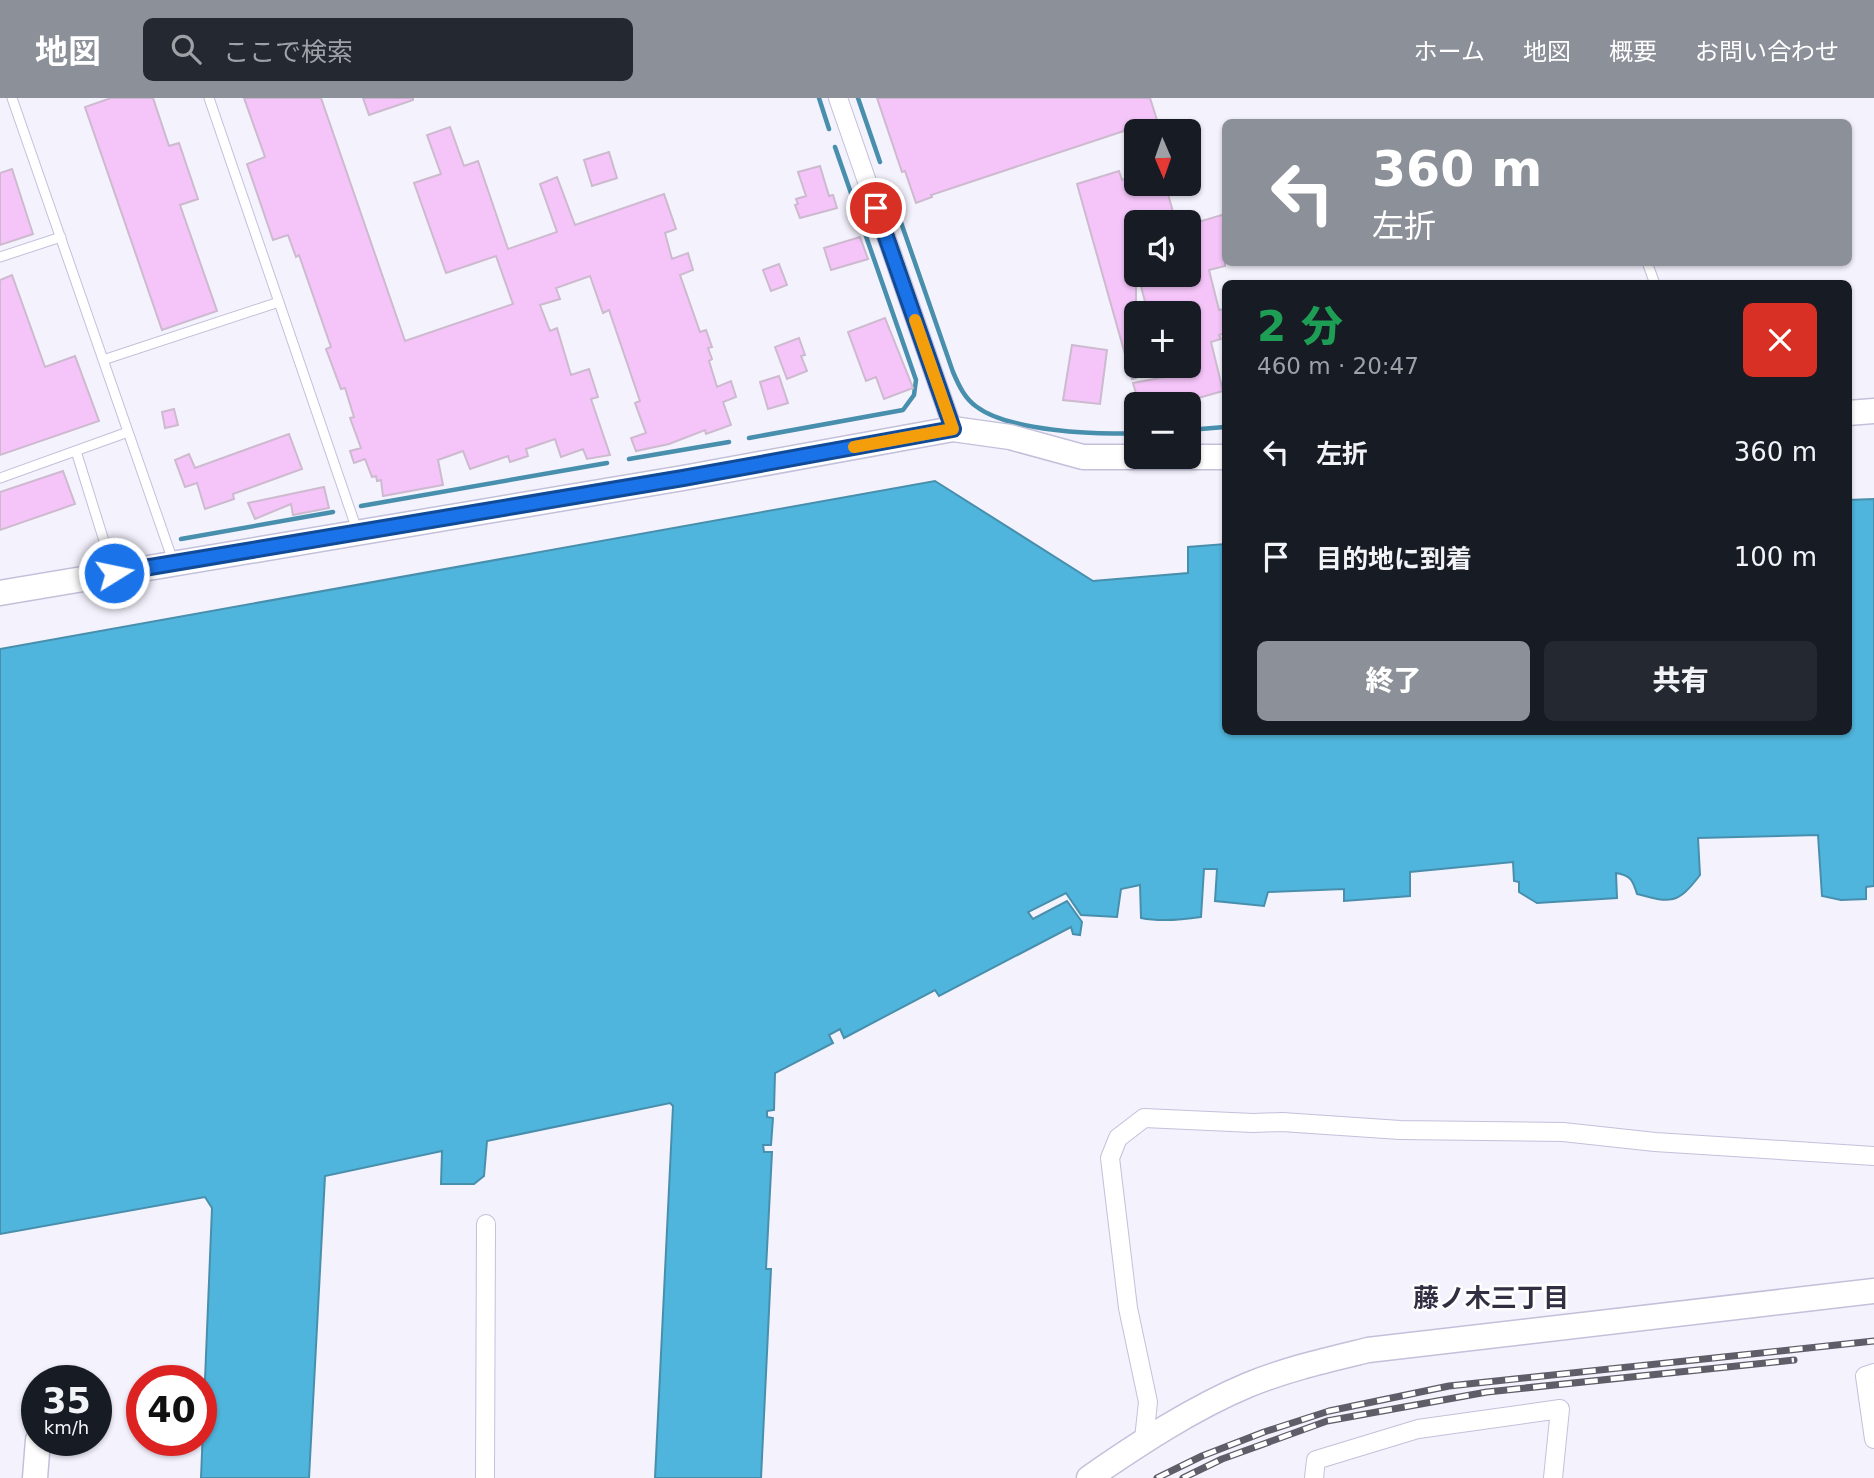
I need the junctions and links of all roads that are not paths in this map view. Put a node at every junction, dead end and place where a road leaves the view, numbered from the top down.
1 (12, 98) edge
2 (209, 98) edge
3 (838, 98) edge
4 (61, 237) junction
5 (0, 257) edge
6 (279, 302) junction
7 (103, 360) junction
8 (1874, 411) edge
9 (1852, 413) edge
10 (953, 429) junction
11 (128, 432) junction
12 (76, 451) junction
13 (1222, 457) edge
14 (0, 478) edge
15 (358, 532) junction
16 (173, 563) junction
17 (114, 573) junction
18 (1, 590) edge
19 (1874, 1156) edge
20 (486, 1224) dead end
21 (1874, 1291) edge
22 (1874, 1373) edge
23 (1144, 1439) junction
24 (1874, 1440) edge
25 (36, 1456) edge
26 (35, 1478) edge
27 (485, 1478) edge
28 (1089, 1478) edge
29 (1314, 1478) edge
30 (1553, 1478) edge

1 - 4 lane
2 - 6 lane
3 - 10 street
4 - 5 lane
4 - 7 lane
6 - 7 lane
6 - 15 lane
7 - 11 lane
8 - 9 street
10 - 13 street
10 - 15 street
11 - 12 lane
11 - 16 lane
12 - 14 lane
12 - 17 lane
15 - 16 street
16 - 17 street
17 - 18 street
19 - 23 street
20 - 27 street
21 - 23 street
22 - 24 street
23 - 28 street
25 - 26 street
29 - 30 street

